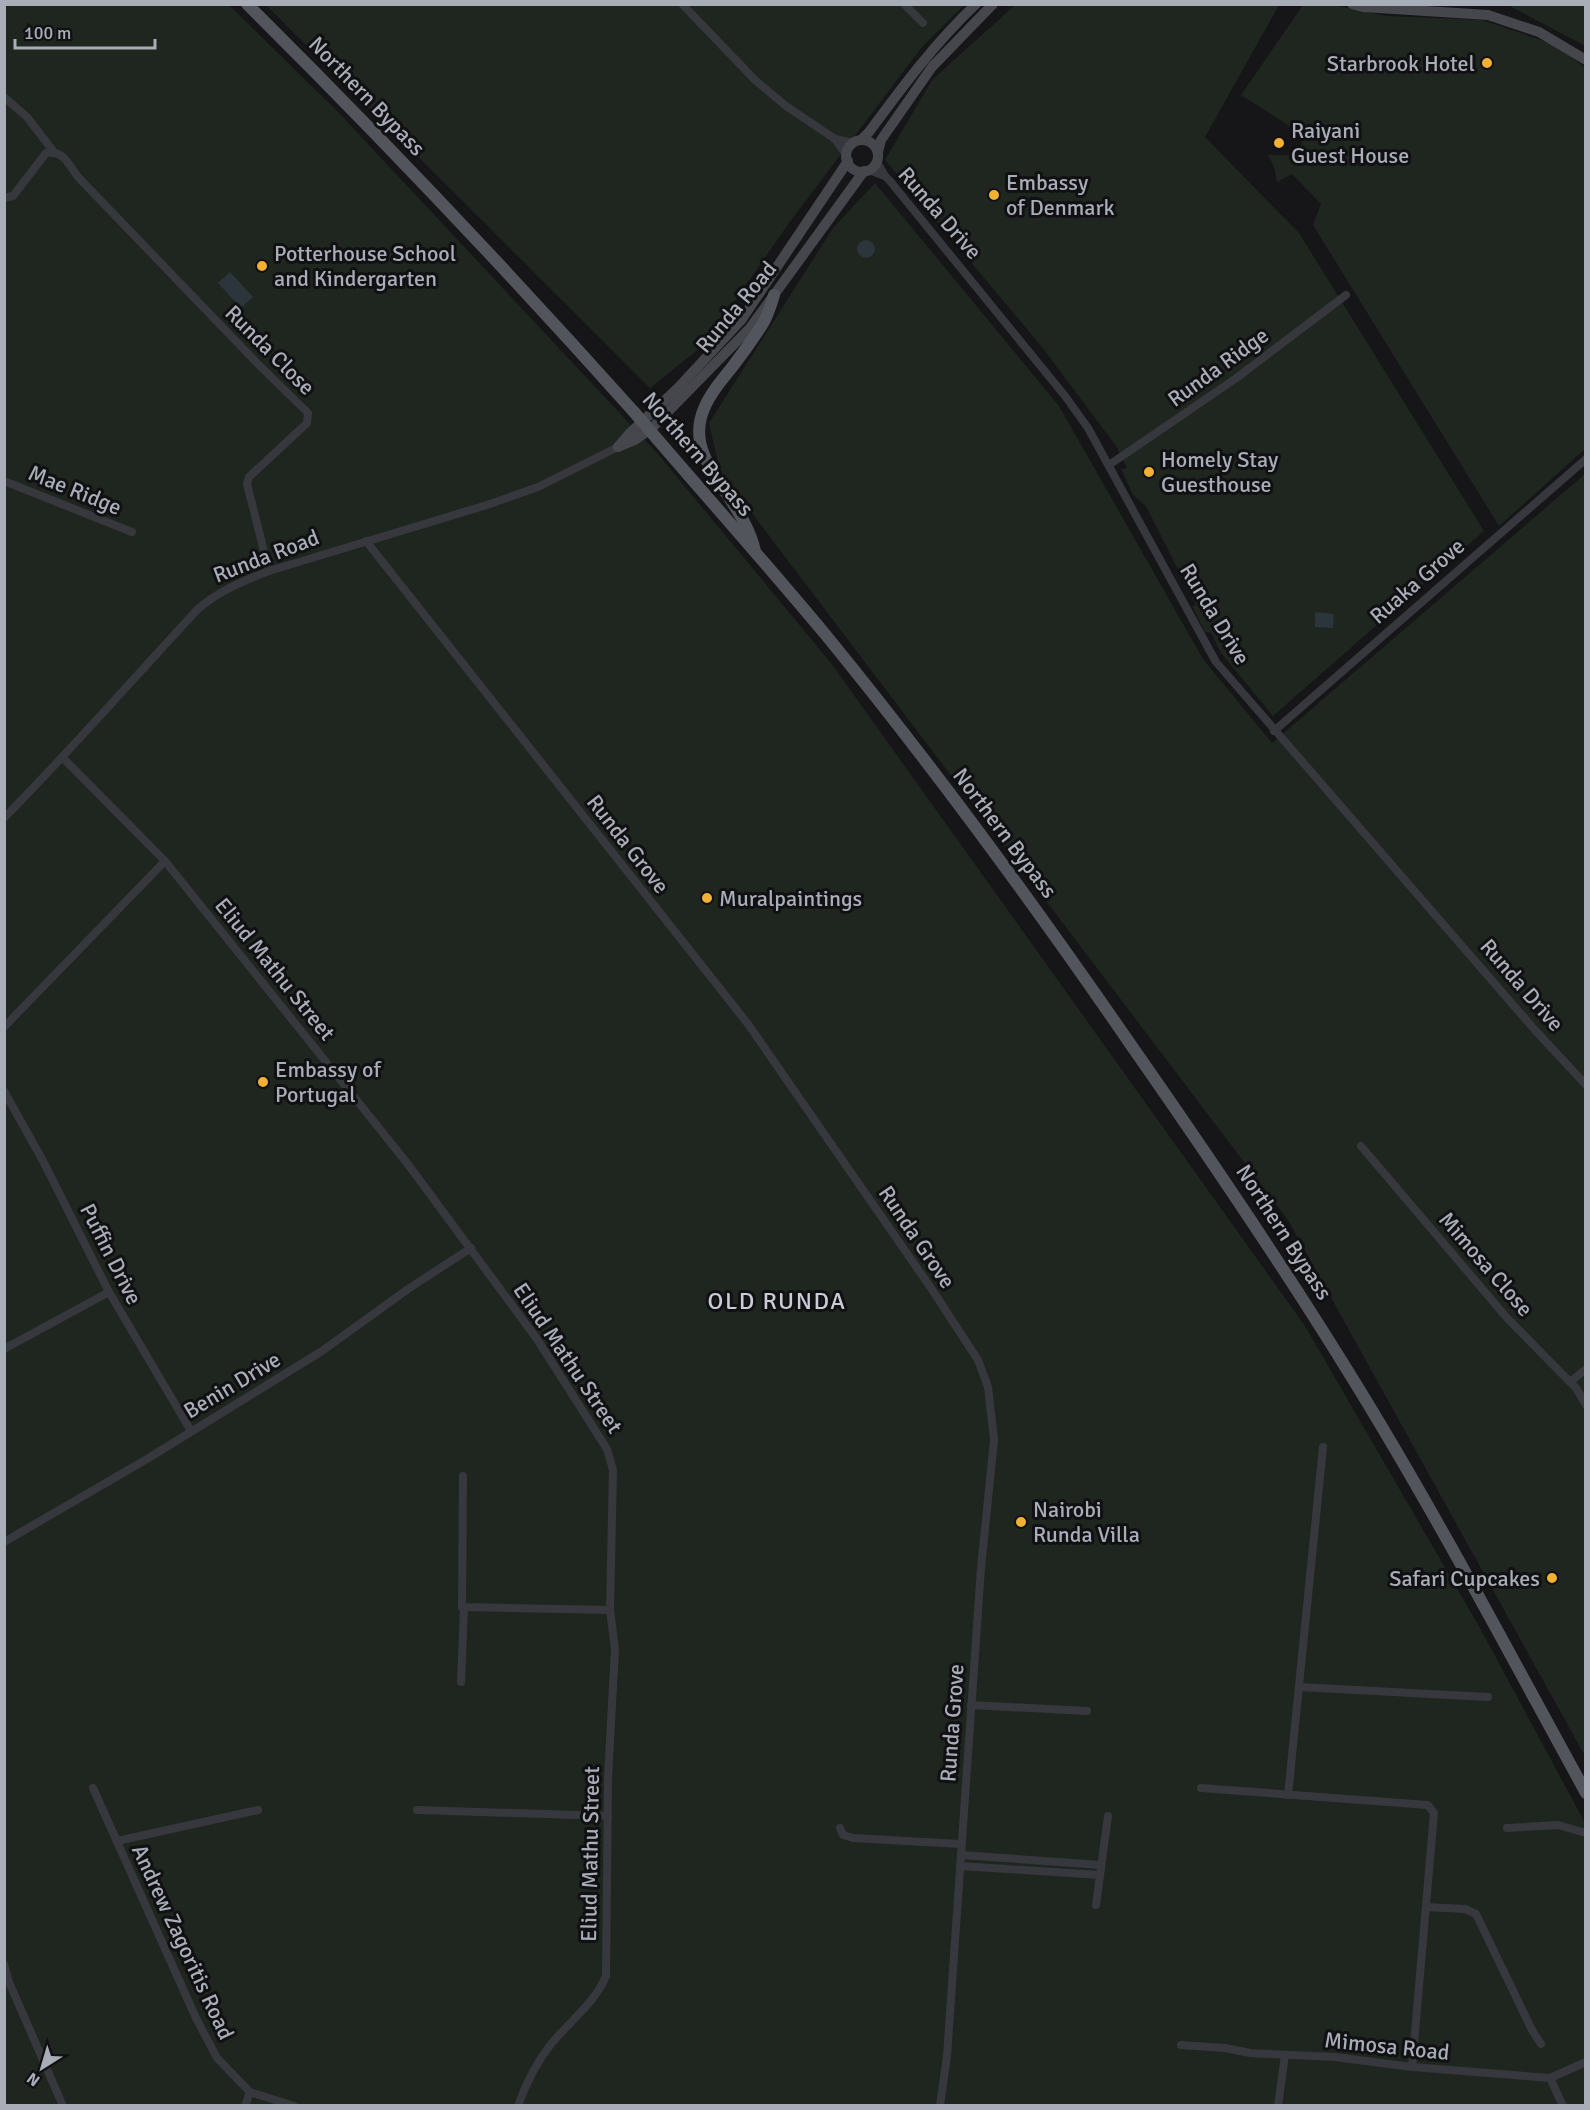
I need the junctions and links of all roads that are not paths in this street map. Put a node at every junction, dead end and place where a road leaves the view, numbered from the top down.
1 (247, 4) edge
2 (682, 4) edge
3 (904, 4) edge
4 (976, 4) edge
5 (993, 4) edge
6 (1352, 4) edge
7 (1451, 8) edge
8 (923, 23) dead end
9 (1586, 60) edge
10 (4, 97) edge
11 (835, 139) junction
12 (857, 142) junction
13 (54, 152) junction
14 (877, 157) junction
15 (847, 159) junction
16 (866, 171) junction
17 (885, 176) junction
18 (4, 198) edge
19 (774, 295) junction
20 (1346, 295) dead end
21 (618, 447) junction
22 (1586, 459) edge
23 (1109, 465) junction
24 (4, 482) edge
25 (132, 532) dead end
26 (366, 541) junction
27 (756, 554) junction
28 (269, 571) junction
29 (1274, 731) junction
30 (63, 758) junction
31 (4, 818) edge
32 (165, 861) junction
33 (4, 1027) edge
34 (1586, 1085) edge
35 (4, 1091) edge
36 (1360, 1146) dead end
37 (471, 1248) junction
38 (109, 1292) junction
39 (4, 1349) edge
40 (1586, 1369) edge
41 (1570, 1382) junction
42 (1586, 1405) edge
43 (191, 1431) junction
44 (1323, 1447) dead end
45 (463, 1476) dead end
46 (4, 1542) edge
47 (464, 1608) junction
48 (610, 1610) junction
49 (462, 1682) dead end
50 (1299, 1687) junction
51 (1488, 1697) dead end
52 (971, 1705) junction
53 (1087, 1711) dead end
54 (93, 1788) dead end
55 (1201, 1788) dead end
56 (1586, 1793) edge
57 (1288, 1795) junction
58 (258, 1810) dead end
59 (417, 1810) dead end
60 (608, 1816) junction
61 (1108, 1816) dead end
62 (840, 1828) dead end
63 (1507, 1828) dead end
64 (1586, 1833) edge
65 (117, 1841) junction
66 (961, 1844) junction
67 (961, 1855) junction
68 (1101, 1865) junction
69 (960, 1866) junction
70 (1100, 1875) junction
71 (1096, 1905) dead end
72 (1426, 1907) junction
73 (4, 1964) edge
74 (1541, 2044) dead end
75 (1181, 2045) dead end
76 (1285, 2055) junction
77 (1586, 2062) edge
78 (1412, 2067) junction
79 (1551, 2078) junction
80 (250, 2092) junction
81 (61, 2105) edge
82 (245, 2106) edge
83 (294, 2106) edge
84 (518, 2106) edge
85 (940, 2106) edge
86 (1278, 2106) edge
87 (1563, 2106) edge

1 - 27 main road, Northern Bypass, bridge
2 - 11 street, Runda Drive
3 - 8 street
4 - 12 street
5 - 14 street
6 - 7 street
7 - 9 street
10 - 13 street
11 - 12 street
11 - 15 street, Runda Drive
12 - 14 street, Runda Drive
12 - 15 street
13 - 18 street
13 - 28 street, Runda Close
14 - 16 street, Runda Drive
14 - 17 street
15 - 16 street, Runda Drive
15 - 21 street, Runda Road
16 - 17 street, Runda Drive
16 - 19 street, Runda Road
17 - 23 street, Runda Drive
19 - 21 street, Runda Road
19 - 27 main road
20 - 23 street, Runda Ridge
21 - 26 street, Runda Road
22 - 29 street, Ruaka Grove
23 - 29 street, Runda Drive
24 - 25 street, Mae Ridge
26 - 28 street, Runda Road
26 - 52 street, Runda Grove
27 - 56 main road, Northern Bypass
28 - 30 street, Runda Road
29 - 34 street, Runda Drive
30 - 31 street, Runda Road
30 - 32 street, Eliud Mathu Street
32 - 33 street
32 - 37 street, Eliud Mathu Street
35 - 38 street, Puffin Drive
36 - 41 street, Mimosa Close
37 - 43 street, Benin Drive
37 - 48 street, Eliud Mathu Street
38 - 39 street
38 - 43 street, Puffin Drive
40 - 41 street
41 - 42 street, Mimosa Close
43 - 46 street, Benin Drive
44 - 50 street
45 - 47 street
47 - 48 street
47 - 49 street
48 - 60 street, Eliud Mathu Street
50 - 51 street
50 - 57 street
52 - 53 street
52 - 66 street, Runda Grove
54 - 65 street, Andrew Zagoritis Road
55 - 57 street
57 - 72 street
58 - 65 street
59 - 60 street
60 - 84 street, Eliud Mathu Street
61 - 68 street
62 - 66 street
63 - 64 street
65 - 80 street, Andrew Zagoritis Road
66 - 67 street, Runda Grove
67 - 68 street
67 - 69 street, Runda Grove
68 - 70 street
69 - 70 street
69 - 85 street, Runda Grove
70 - 71 street
72 - 74 street
72 - 78 street
73 - 81 street
75 - 76 street, Mimosa Road
76 - 78 street, Mimosa Road
76 - 86 street
77 - 79 street, Mimosa Road
78 - 79 street, Mimosa Road
79 - 87 street
80 - 82 street
80 - 83 street, Andrew Zagoritis Road

